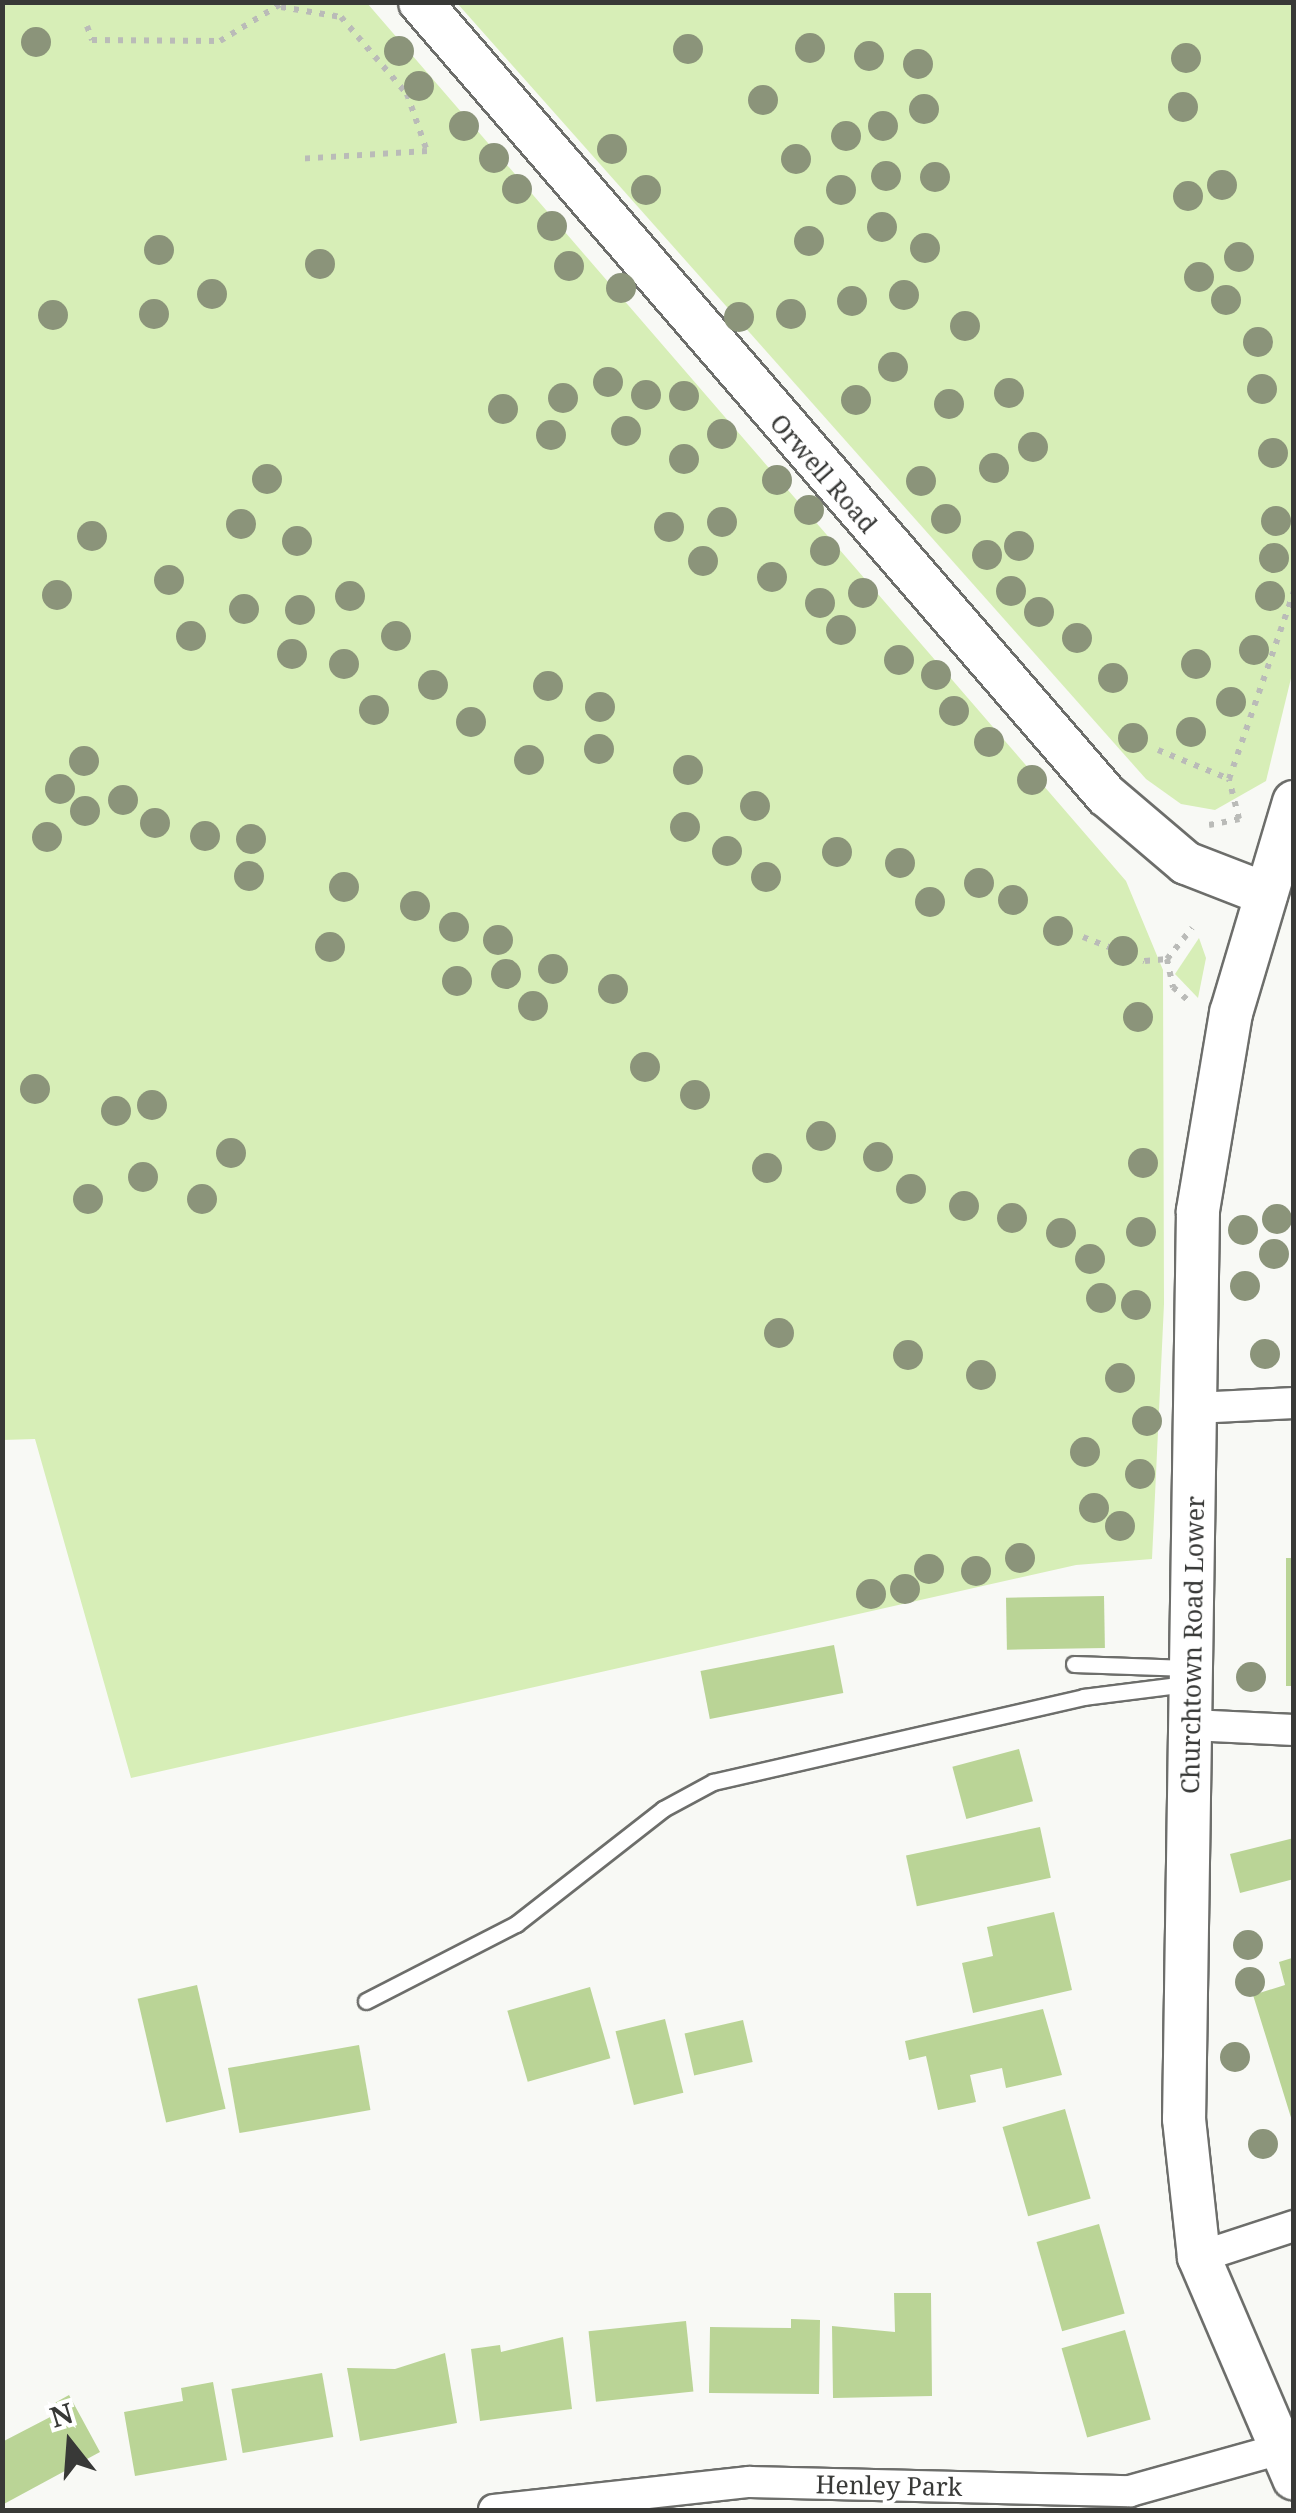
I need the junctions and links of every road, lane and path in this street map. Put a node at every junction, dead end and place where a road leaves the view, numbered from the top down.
1 (420, 2) edge
2 (283, 5) edge
3 (87, 26) dead end
4 (298, 159) dead end
5 (1294, 591) edge
6 (1158, 750) dead end
7 (1294, 802) edge
8 (1266, 894) junction
9 (1192, 928) dead end
10 (1084, 937) dead end
11 (1167, 959) junction
12 (1196, 1006) dead end
13 (1294, 1403) edge
14 (1195, 1408) junction
15 (1074, 1664) dead end
16 (1192, 1693) junction
17 (1294, 1730) edge
18 (366, 2001) dead end
19 (1294, 2226) edge
20 (1199, 2257) junction
21 (1287, 2464) edge
22 (683, 2499) edge
23 (494, 2510) edge

1 - 8 street, Orwell Road
2 - 3 path
2 - 4 path
5 - 6 path
7 - 8 street, Churchtown Road Lower
8 - 14 street, Churchtown Road Lower
9 - 11 path
10 - 11 path
11 - 12 path
13 - 14 street
14 - 16 street, Churchtown Road Lower
15 - 16 lane
16 - 17 street
16 - 18 lane
16 - 20 street, Churchtown Road Lower
19 - 20 street
20 - 21 street, Churchtown Road Lower
21 - 22 street, Henley Park
22 - 23 street, Henley Park

